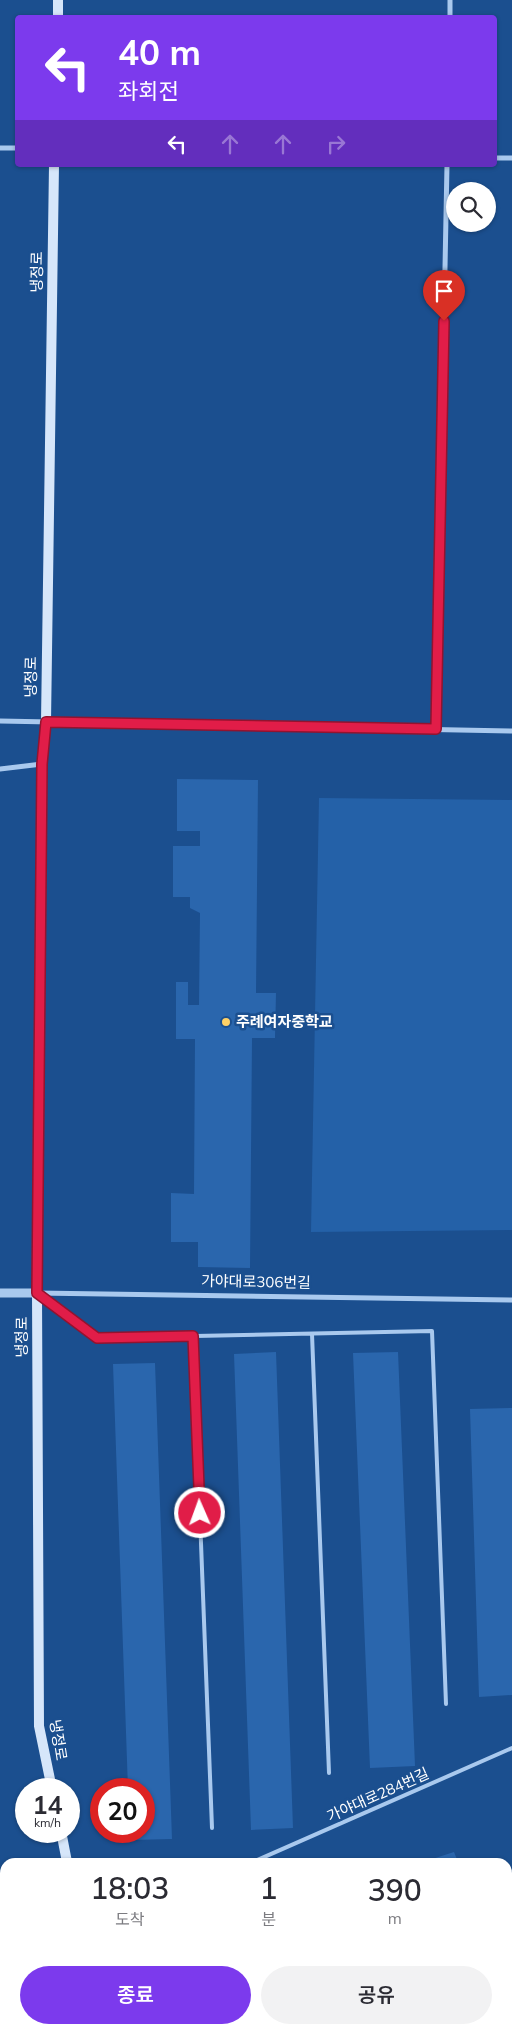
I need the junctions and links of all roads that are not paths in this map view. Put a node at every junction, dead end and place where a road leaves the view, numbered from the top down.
1 (58, 0) edge
2 (450, 0) edge
3 (58, 15) edge
4 (450, 15) edge
5 (0, 148) edge
6 (15, 148) edge
7 (497, 158) edge
8 (512, 158) edge
9 (54, 167) edge
10 (447, 167) edge
11 (0, 721) edge
12 (46, 722) junction
13 (436, 729) junction
14 (512, 731) edge
15 (42, 764) junction
16 (0, 768) edge
17 (0, 1293) edge
18 (37, 1293) junction
19 (512, 1300) edge
20 (312, 1334) junction
21 (193, 1336) junction
22 (446, 1704) dead end
23 (512, 1748) edge
24 (328, 1773) dead end
25 (50, 1778) edge
26 (212, 1828) dead end
27 (63, 1843) edge
28 (66, 1858) edge
29 (263, 1858) edge

1 - 3 main road
2 - 4 street
5 - 6 street
7 - 8 street
9 - 12 main road, 냉정로
10 - 13 street
11 - 12 street
12 - 13 street
12 - 15 main road, 냉정로
13 - 14 street
15 - 16 street
15 - 18 main road, 냉정로
17 - 18 street, 가야대로306번길
18 - 19 street, 가야대로306번길
18 - 21 lane
18 - 25 main road, 냉정로
20 - 21 lane
20 - 22 lane
20 - 24 lane
21 - 26 lane
23 - 29 lane, 가야대로284번길
27 - 28 main road

